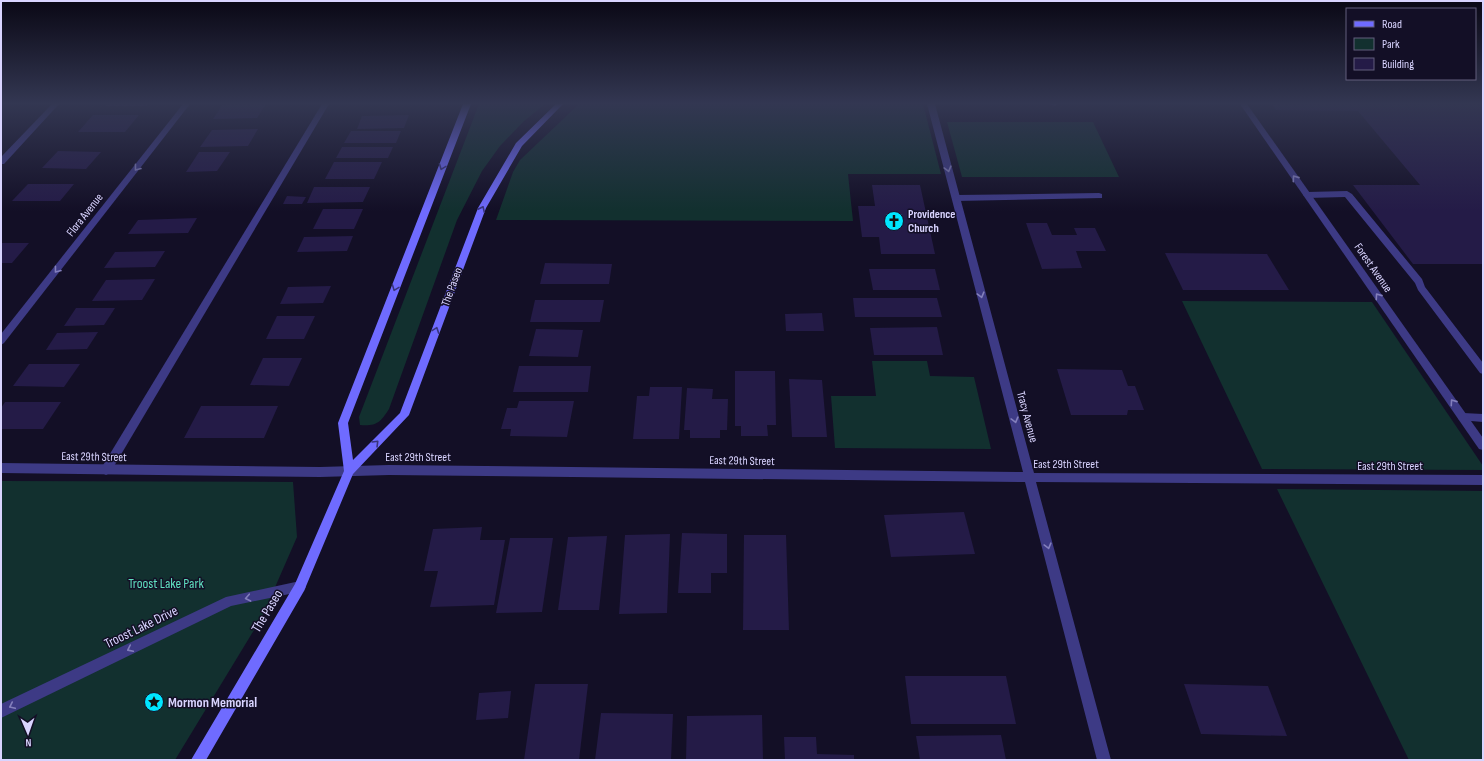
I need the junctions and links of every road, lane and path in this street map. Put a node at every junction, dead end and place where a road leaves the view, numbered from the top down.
1 (22, 140) edge
2 (159, 140) edge
3 (305, 140) edge
4 (453, 140) edge
5 (524, 140) edge
6 (940, 140) edge
7 (1268, 140) edge
8 (1, 162) edge
9 (1099, 196) dead end
10 (1307, 196) junction
11 (956, 198) junction
12 (1, 340) edge
13 (1483, 370) edge
14 (1463, 417) junction
15 (1483, 418) edge
16 (1483, 446) edge
17 (1, 468) edge
18 (106, 470) junction
19 (349, 471) junction
20 (1030, 477) junction
21 (1483, 480) edge
22 (300, 587) junction
23 (1, 711) edge
24 (198, 760) edge
25 (1104, 760) edge

1 - 8 street
2 -> 12 street, Flora Avenue
3 - 18 street
4 -> 19 main road
19 -> 5 main road, The Paseo
6 -> 11 street, Tracy Avenue
10 -> 7 street, Forest Avenue
9 - 11 street
10 - 13 street
14 -> 10 street, Forest Avenue
11 -> 20 street, Tracy Avenue
14 - 15 street
14 - 16 street, Forest Avenue
17 - 18 street, East 29th Street
18 - 19 street, East 29th Street
19 - 20 street, East 29th Street
19 - 22 main road, The Paseo
20 - 21 street, East 29th Street
20 -> 25 street, Tracy Avenue
22 -> 23 street, Troost Lake Drive
22 - 24 main road, The Paseo

